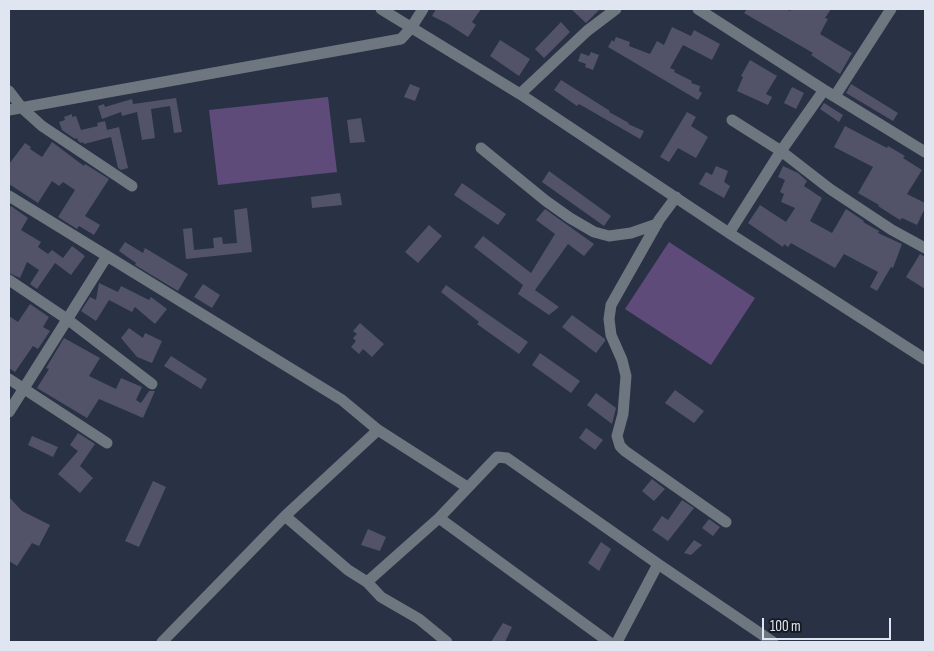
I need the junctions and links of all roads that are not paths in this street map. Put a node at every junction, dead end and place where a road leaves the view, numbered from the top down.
1 (381, 9) edge
2 (423, 9) edge
3 (616, 9) edge
4 (698, 9) edge
5 (891, 9) edge
6 (411, 28) junction
7 (824, 90) junction
8 (9, 92) edge
9 (520, 94) junction
10 (835, 96) junction
11 (22, 108) junction
12 (9, 110) edge
13 (732, 120) dead end
14 (481, 148) dead end
15 (781, 150) junction
16 (925, 152) edge
17 (132, 186) dead end
18 (9, 196) edge
19 (676, 197) junction
20 (657, 224) junction
21 (729, 233) junction
22 (925, 248) edge
23 (107, 256) junction
24 (9, 280) edge
25 (67, 319) junction
26 (925, 359) edge
27 (9, 380) edge
28 (152, 384) dead end
29 (23, 389) junction
30 (9, 412) edge
31 (378, 430) junction
32 (107, 443) dead end
33 (468, 487) junction
34 (285, 516) junction
35 (439, 518) junction
36 (726, 522) dead end
37 (658, 564) junction
38 (367, 582) junction
39 (162, 642) edge
40 (447, 642) edge
41 (610, 642) edge
42 (617, 642) edge
43 (773, 642) edge

1 - 6 street
2 - 6 street
3 - 9 street
4 - 7 street
5 - 10 street
6 - 9 street
6 - 11 street
7 - 10 street
7 - 15 street
8 - 11 street
9 - 19 street
10 - 16 street
11 - 12 street
11 - 17 street
13 - 15 street
14 - 20 street
15 - 21 street
15 - 22 street
18 - 23 street
19 - 20 street
19 - 21 street
20 - 36 street
21 - 26 street
23 - 25 street
23 - 31 street
24 - 25 street
25 - 28 street
25 - 29 street
27 - 29 street
29 - 30 street
29 - 32 street
31 - 33 street
31 - 34 street
33 - 35 street
33 - 37 street
34 - 38 street
34 - 39 street
35 - 38 street
35 - 41 street
37 - 42 street
37 - 43 street
38 - 40 street

